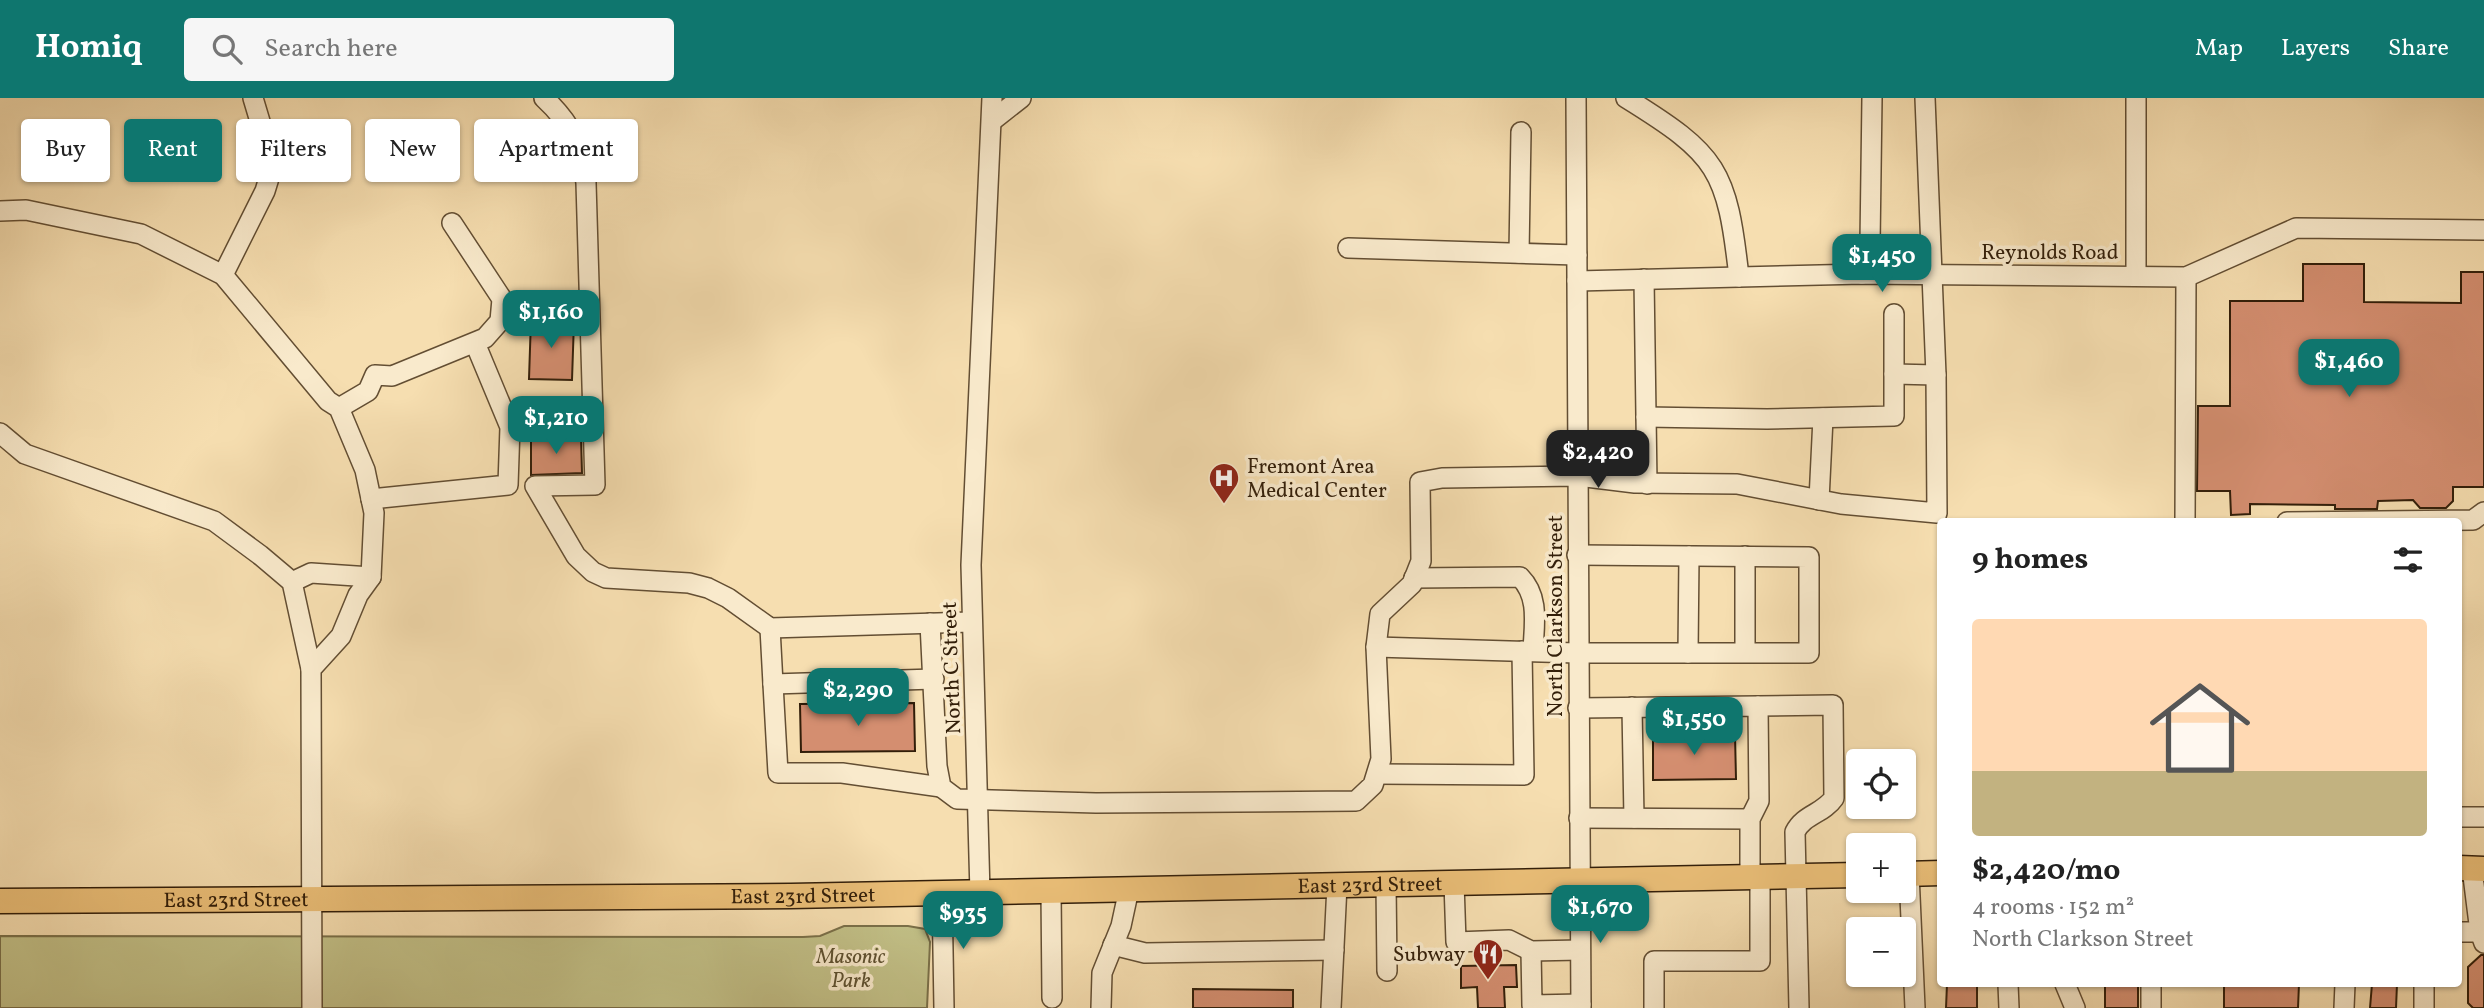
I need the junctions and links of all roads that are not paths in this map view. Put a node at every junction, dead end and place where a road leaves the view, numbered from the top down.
1 (253, 98) edge
2 (544, 98) edge
3 (992, 98) edge
4 (1021, 98) edge
5 (1576, 98) edge
6 (1626, 98) edge
7 (1872, 98) edge
8 (1925, 98) edge
9 (2136, 98) edge
10 (993, 120) junction
11 (1521, 132) dead end
12 (0, 211) edge
13 (452, 223) dead end
14 (2484, 230) edge
15 (1348, 248) dead end
16 (1518, 253) junction
17 (1577, 255) junction
18 (1862, 274) junction
19 (1930, 274) junction
20 (223, 275) junction
21 (2136, 275) junction
22 (1739, 277) junction
23 (2186, 277) junction
24 (1644, 279) junction
25 (1577, 281) junction
26 (1894, 314) dead end
27 (475, 343) junction
28 (1894, 374) junction
29 (1936, 375) junction
30 (340, 408) junction
31 (1646, 417) junction
32 (1823, 418) junction
33 (0, 433) edge
34 (1578, 476) junction
35 (1647, 484) junction
36 (508, 485) junction
37 (535, 486) junction
38 (372, 499) junction
39 (1819, 500) junction
40 (2484, 512) edge
41 (1943, 517) edge
42 (2185, 518) edge
43 (2462, 520) edge
44 (1577, 555) junction
45 (1689, 556) junction
46 (1745, 556) junction
47 (372, 577) junction
48 (1414, 578) junction
49 (292, 582) junction
50 (971, 621) junction
51 (930, 623) junction
52 (769, 628) junction
53 (1376, 647) junction
54 (1528, 651) junction
55 (1745, 651) junction
56 (1577, 653) junction
57 (1688, 653) junction
58 (311, 669) junction
59 (933, 679) junction
60 (773, 684) junction
61 (1758, 706) junction
62 (1632, 707) junction
63 (1578, 708) junction
64 (1377, 774) junction
65 (941, 787) junction
66 (980, 801) junction
67 (2462, 817) edge
68 (2484, 817) edge
69 (1578, 818) junction
70 (1634, 818) junction
71 (1749, 819) junction
72 (2472, 868) edge
73 (1937, 873) edge
74 (1916, 874) edge
75 (1846, 875) edge
76 (1797, 876) junction
77 (1755, 877) junction
78 (1579, 881) junction
79 (1454, 883) junction
80 (1386, 884) junction
81 (1337, 885) junction
82 (1129, 889) junction
83 (1051, 891) junction
84 (980, 893) junction
85 (942, 894) junction
86 (0, 901) edge
87 (311, 901) junction
88 (1909, 903) edge
89 (2462, 933) edge
90 (2482, 938) edge
91 (1113, 944) junction
92 (1334, 950) junction
93 (1580, 950) junction
94 (1531, 951) junction
95 (1387, 971) dead end
96 (2008, 987) edge
97 (2067, 987) edge
98 (2151, 987) edge
99 (2345, 987) edge
100 (2424, 987) edge
101 (1052, 998) dead end
102 (1581, 1006) edge
103 (312, 1008) edge
104 (944, 1008) edge
105 (1101, 1008) edge
106 (1331, 1008) edge
107 (1654, 1008) edge
108 (1799, 1008) edge
109 (1915, 1008) edge
110 (2009, 1008) edge
111 (2075, 1008) edge
112 (2151, 1008) edge
113 (2344, 1008) edge
114 (2424, 1008) edge

1 - 20 street
2 - 37 street
3 - 10 street, North C Street
4 - 10 street
5 - 17 street, North Clarkson Street
6 - 22 street
7 - 18 street
8 - 19 street
9 - 21 street
10 - 50 street, North C Street
11 - 16 street
12 - 20 street
13 - 27 street
14 - 23 street
15 - 16 street
16 - 17 street
17 - 25 street, North Clarkson Street
18 - 19 street, Reynolds Road
18 - 22 street, Reynolds Road
19 - 21 street, Reynolds Road
19 - 29 street
20 - 30 street
21 - 23 street, Reynolds Road
22 - 24 street, Reynolds Road
23 - 42 street
24 - 25 street, Reynolds Road
24 - 31 street
25 - 34 street, North Clarkson Street
26 - 28 street
27 - 30 street
27 - 36 street
28 - 29 street
28 - 32 street
29 - 41 street
30 - 38 street
31 - 32 street
31 - 35 street
32 - 39 street
33 - 49 street
34 - 35 street
34 - 44 street, North Clarkson Street
34 - 48 street
35 - 39 street
36 - 37 street
36 - 38 street
37 - 52 street
38 - 47 street
39 - 41 street
40 - 43 street
44 - 45 street
44 - 56 street, North Clarkson Street
45 - 46 street
45 - 57 street
46 - 55 street
46 - 55 street
47 - 49 street
47 - 58 street
48 - 53 street
48 - 54 street
49 - 58 street
50 - 51 street
50 - 66 street, North C Street
51 - 52 street
51 - 59 street
52 - 60 street
53 - 54 street
53 - 64 street
54 - 56 street
54 - 64 street
55 - 57 street
56 - 57 street
56 - 63 street, North Clarkson Street
58 - 87 street
59 - 60 street
59 - 65 street
60 - 65 street
61 - 62 street
61 - 71 street
61 - 76 street
62 - 63 street
62 - 70 street
63 - 69 street, North Clarkson Street
64 - 66 street
65 - 66 street
66 - 84 street, North C Street
67 - 68 street
69 - 70 street
69 - 78 street, North Clarkson Street
70 - 71 street
71 - 77 street
72 - 90 street
73 - 74 main road
75 - 76 main road, East 23rd Street
76 - 77 main road, East 23rd Street
76 - 108 street
77 - 78 main road, East 23rd Street
77 - 107 street
78 - 79 main road, East 23rd Street
78 - 93 street, North Clarkson Street
79 - 80 main road, East 23rd Street
79 - 94 street
80 - 81 main road, East 23rd Street
80 - 95 street
81 - 82 main road, East 23rd Street
81 - 92 street
82 - 83 main road, East 23rd Street
82 - 91 street
83 - 84 main road, East 23rd Street
83 - 101 street
84 - 85 main road, East 23rd Street
85 - 87 main road, East 23rd Street
85 - 104 street
86 - 87 main road, East 23rd Street
87 - 103 street
88 - 109 street
89 - 90 street
91 - 92 street
91 - 105 street
92 - 106 street
93 - 94 street
93 - 102 street, North Clarkson Street
94 - 102 street
96 - 110 street
97 - 111 street
98 - 112 street
99 - 113 street
100 - 114 street

